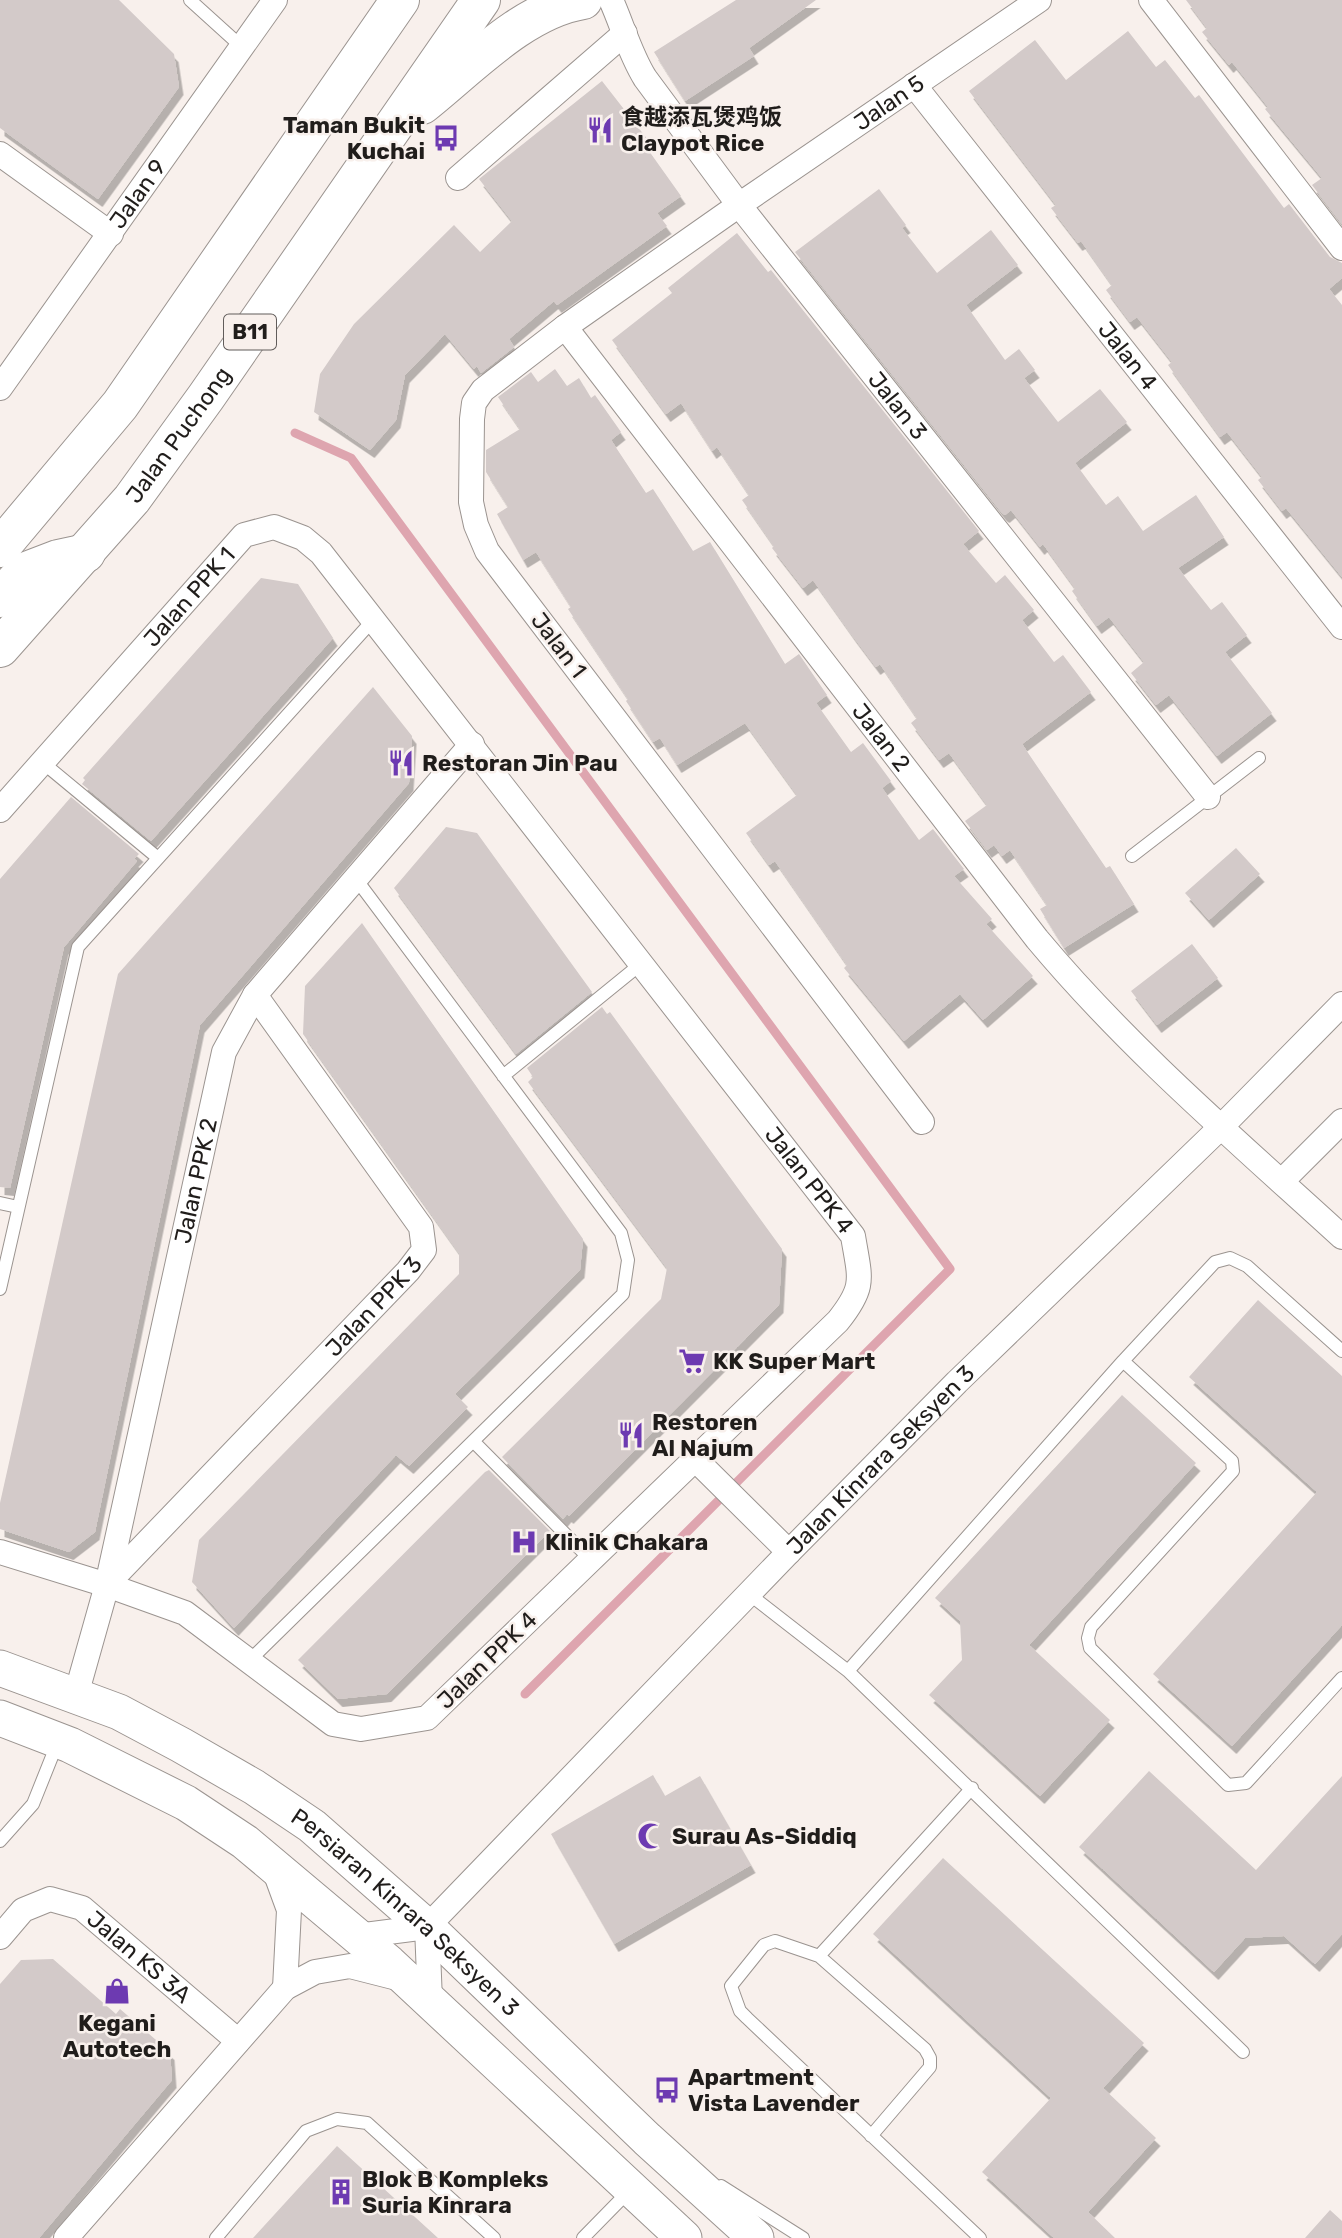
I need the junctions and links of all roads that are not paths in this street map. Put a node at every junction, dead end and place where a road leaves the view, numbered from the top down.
1 (190, 0) edge
2 (275, 0) edge
3 (481, 0) edge
4 (583, 0) edge
5 (611, 0) edge
6 (1039, 0) edge
7 (1151, 0) edge
8 (400, 1) edge
9 (625, 33) junction
10 (243, 48) junction
11 (914, 85) junction
12 (373, 153) junction
13 (0, 155) edge
14 (458, 178) dead end
15 (739, 205) junction
16 (111, 234) junction
17 (1342, 248) edge
18 (565, 327) junction
19 (0, 388) edge
20 (4, 542) edge
21 (86, 554) junction
22 (0, 598) edge
23 (374, 620) junction
24 (1342, 626) edge
25 (0, 648) edge
26 (472, 744) junction
27 (1259, 758) dead end
28 (42, 762) junction
29 (1208, 797) junction
30 (0, 810) edge
31 (1132, 856) dead end
32 (158, 858) junction
33 (355, 879) junction
34 (642, 963) junction
35 (255, 995) junction
36 (1342, 1004) edge
37 (503, 1076) junction
38 (1342, 1121) edge
39 (922, 1122) dead end
40 (1222, 1126) junction
41 (1282, 1181) junction
42 (0, 1203) edge
43 (18, 1207) junction
44 (1342, 1237) edge
45 (0, 1289) edge
46 (1342, 1351) edge
47 (1123, 1361) junction
48 (473, 1441) junction
49 (696, 1460) junction
50 (0, 1552) edge
51 (789, 1552) junction
52 (591, 1560) junction
53 (107, 1585) junction
54 (749, 1594) junction
55 (249, 1661) junction
56 (0, 1668) edge
57 (848, 1671) junction
58 (1342, 1678) edge
59 (76, 1695) junction
60 (0, 1718) edge
61 (59, 1741) junction
62 (972, 1788) junction
63 (0, 1840) edge
64 (271, 1863) junction
65 (428, 1927) junction
66 (357, 1936) junction
67 (0, 1937) edge
68 (819, 1956) junction
69 (285, 1988) junction
70 (419, 1991) junction
71 (238, 2041) junction
72 (1243, 2052) dead end
73 (871, 2136) junction
74 (647, 2139) junction
75 (631, 2189) junction
76 (66, 2238) edge
77 (216, 2238) edge
78 (494, 2238) edge
79 (583, 2238) edge
80 (684, 2238) edge
81 (756, 2238) edge
82 (803, 2238) edge
83 (979, 2238) edge

1 - 10 lane
2 - 10 street, Jalan 9
3 - 12 main road, Jalan Puchong / B11
4 - 12 main road
5 - 9 street, Jalan 3
6 - 11 street, Jalan 5
7 - 17 street
8 - 20 main road
9 - 14 street
9 - 15 street, Jalan 3
10 - 16 street, Jalan 9
11 - 15 street, Jalan 5
11 - 24 street, Jalan 4
12 - 21 main road, Jalan Puchong / B11
13 - 16 street
15 - 18 street, Jalan 1
15 - 29 street, Jalan 3
16 - 19 street, Jalan 9
18 - 39 street, Jalan 1
18 - 40 street, Jalan 2
21 - 22 main road
21 - 25 main road, Jalan Puchong / B11
23 - 26 street, Jalan PPK 1
23 - 28 street, Jalan PPK 1
23 - 32 lane
26 - 33 street, Jalan PPK 2
26 - 34 street, Jalan PPK 4
27 - 29 lane
28 - 30 street, Jalan PPK 1
28 - 32 lane
29 - 31 lane
32 - 43 lane
33 - 35 street, Jalan PPK 2
33 - 37 lane
34 - 37 lane
34 - 49 street, Jalan PPK 4
35 - 53 street, Jalan PPK 2
35 - 53 street, Jalan PPK 3
36 - 40 street, Jalan Kinrara Seksyen 3
37 - 48 lane
38 - 41 street
40 - 41 street, Jalan 2
40 - 51 street, Jalan Kinrara Seksyen 3
41 - 44 street, Jalan 2
42 - 43 lane
43 - 45 lane
46 - 47 lane
47 - 57 lane
47 - 58 lane
48 - 52 lane
48 - 55 lane
49 - 51 street
49 - 52 street, Jalan PPK 4
50 - 53 street
51 - 54 street, Jalan Kinrara Seksyen 3
52 - 55 street, Jalan PPK 4
53 - 55 street, Jalan PPK 4
53 - 59 street, Jalan PPK 2
54 - 57 lane
54 - 65 street, Jalan Kinrara Seksyen 3
56 - 59 main road, Persiaran Kinrara Seksyen 3
57 - 62 lane
59 - 65 main road, Persiaran Kinrara Seksyen 3
60 - 61 main road, Persiaran Kinrara Seksyen 3
61 - 63 lane
61 - 64 main road, Persiaran Kinrara Seksyen 3
62 - 68 lane
62 - 72 lane
64 - 66 main road, Persiaran Kinrara Seksyen 3
64 - 69 street
65 - 66 street
65 - 70 street
65 - 74 main road, Persiaran Kinrara Seksyen 3
66 - 70 main road, Persiaran Kinrara Seksyen 3
67 - 71 street, Jalan KS 3A
68 - 73 lane
68 - 73 lane
69 - 70 street
69 - 71 street
70 - 75 main road, Persiaran Kinrara Seksyen 3
71 - 76 street
73 - 83 lane
74 - 81 main road, Persiaran Kinrara Seksyen 3
74 - 82 lane
75 - 79 lane
75 - 80 main road, Persiaran Kinrara Seksyen 3
77 - 78 lane

